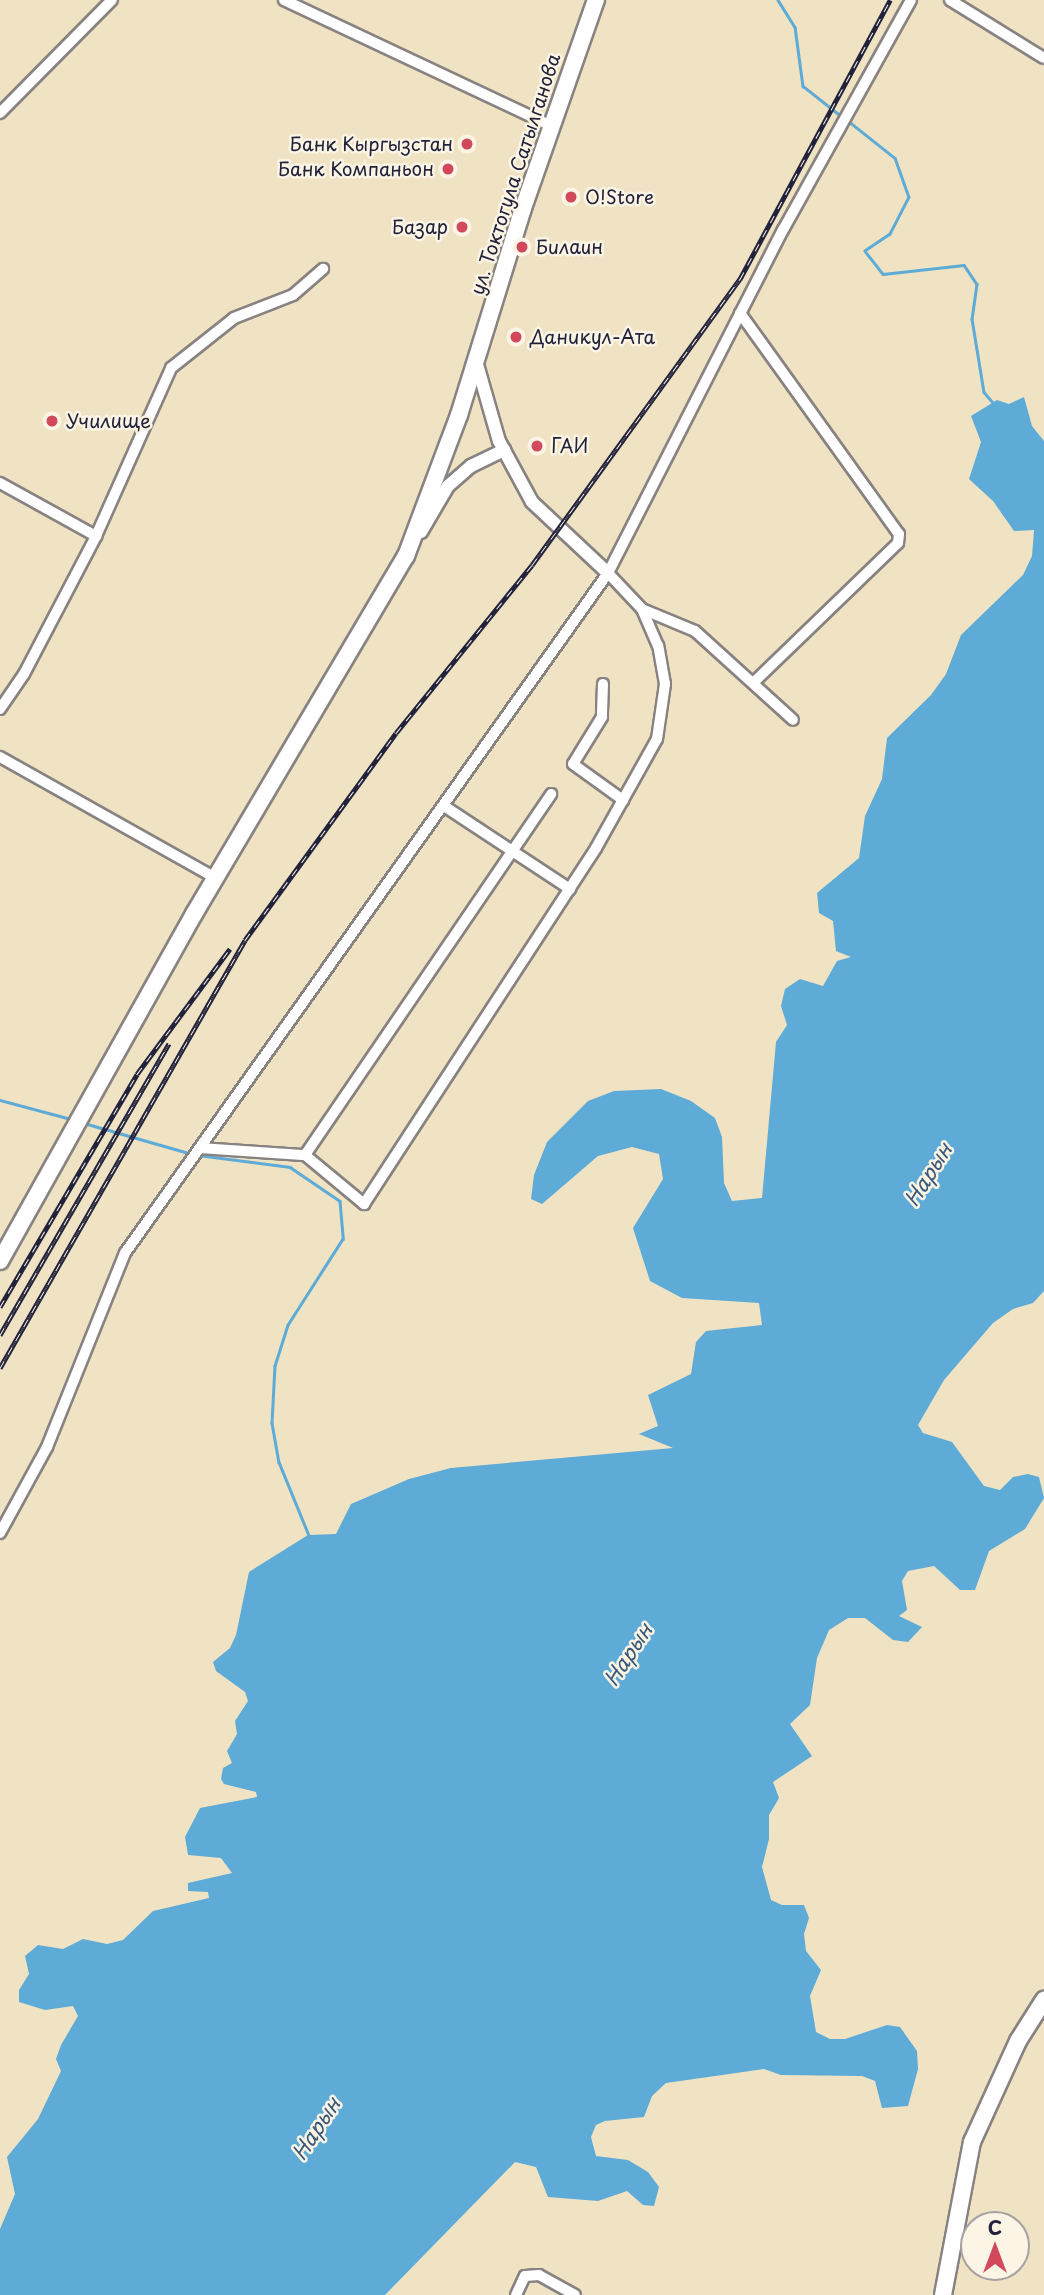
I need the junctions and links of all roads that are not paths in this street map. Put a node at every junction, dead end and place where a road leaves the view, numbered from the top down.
1 (112, 0) edge
2 (284, 0) edge
3 (596, 0) edge
4 (911, 0) edge
5 (950, 0) edge
6 (1044, 58) edge
7 (0, 113) edge
8 (552, 126) junction
9 (323, 269) dead end
10 (740, 313) junction
11 (476, 361) junction
12 (504, 450) junction
13 (0, 483) edge
14 (96, 536) junction
15 (406, 556) junction
16 (608, 573) junction
17 (642, 609) junction
18 (755, 681) junction
19 (603, 684) dead end
20 (0, 709) edge
21 (793, 720) dead end
22 (0, 757) edge
23 (551, 794) dead end
24 (623, 800) junction
25 (444, 806) junction
26 (512, 854) junction
27 (216, 878) junction
28 (570, 888) junction
29 (201, 1148) junction
30 (305, 1156) junction
31 (0, 1261) edge
32 (0, 1533) edge
33 (1044, 2000) edge
34 (516, 2295) edge
35 (576, 2295) edge
36 (943, 2295) edge

1 - 7 street
2 - 8 street
3 - 8 main road, ул. Токтогула Сатылганова
4 - 10 street
5 - 6 street
8 - 11 main road, ул. Токтогула Сатылганова
9 - 14 street
10 - 16 street
10 - 18 street
11 - 12 street
11 - 15 main road, ул. Токтогула Сатылганова
12 - 15 street
12 - 16 street
13 - 14 street
14 - 20 street
15 - 27 main road, ул. Токтогула Сатылганова
16 - 17 street
16 - 25 street
17 - 18 street
17 - 24 street
18 - 21 street
19 - 24 street
22 - 27 street
23 - 26 street
24 - 28 street
25 - 26 street
25 - 29 street
26 - 28 street
26 - 30 street
27 - 31 main road, ул. Токтогула Сатылганова
28 - 30 street
29 - 30 street
29 - 32 street
33 - 36 main road
34 - 35 street

